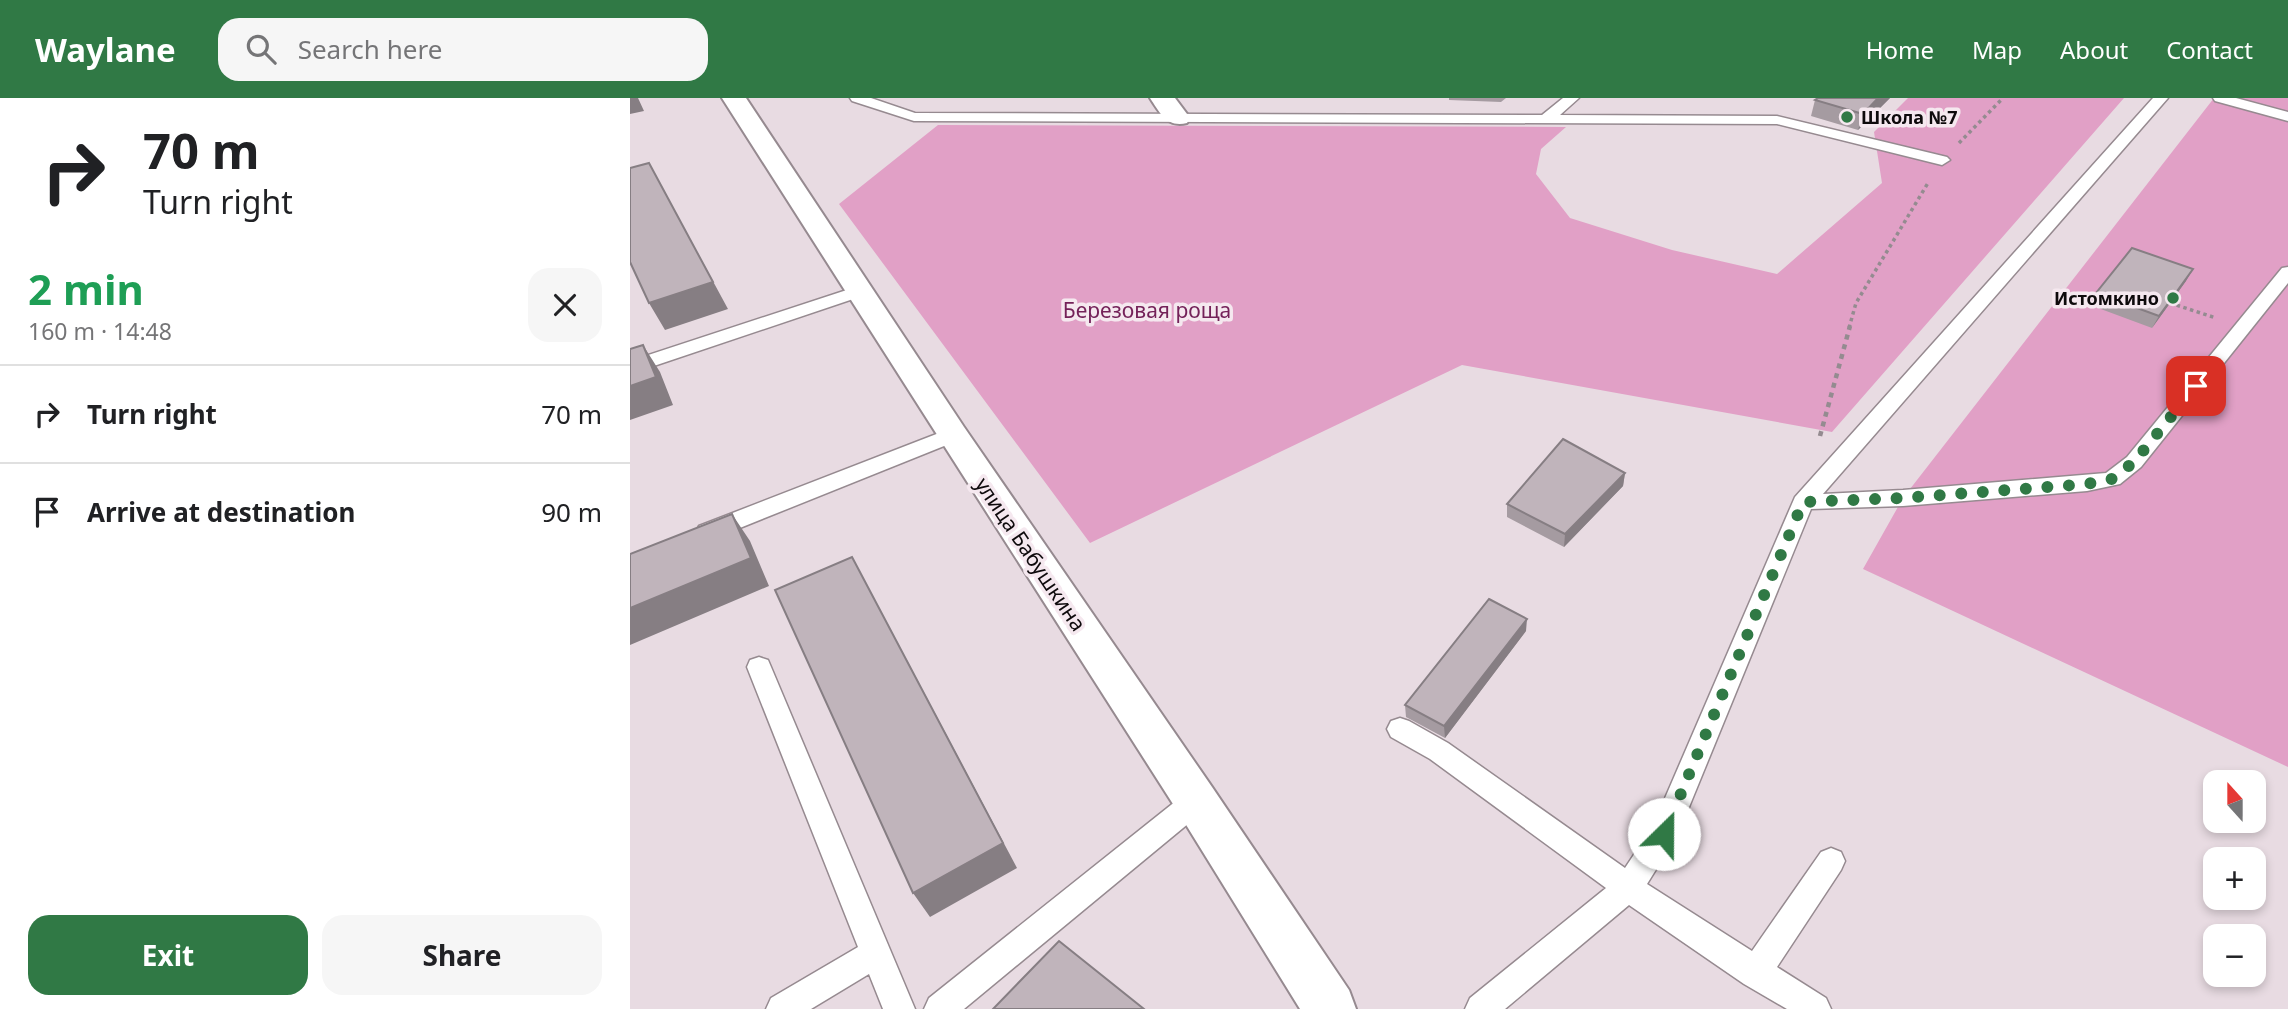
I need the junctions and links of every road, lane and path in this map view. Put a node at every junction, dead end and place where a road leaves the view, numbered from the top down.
1 (734, 98) edge
2 (857, 98) edge
3 (1162, 98) edge
4 (1572, 98) edge
5 (2003, 98) edge
6 (2161, 98) edge
7 (2220, 98) edge
8 (2288, 117) edge
9 (1178, 118) junction
10 (1546, 119) junction
11 (1942, 160) junction
12 (2288, 272) edge
13 (859, 292) junction
14 (631, 365) edge
15 (952, 435) junction
16 (1803, 502) junction
17 (681, 542) edge
18 (760, 667) dead end
19 (1400, 729) dead end
20 (1196, 801) junction
21 (1831, 861) dead end
22 (1628, 888) junction
23 (876, 953) junction
24 (1755, 973) junction
25 (782, 1009) edge
26 (899, 1009) edge
27 (940, 1009) edge
28 (1330, 1009) edge
29 (1481, 1009) edge
30 (1815, 1009) edge

1 - 13 street, улица Бабушкина
2 - 9 lane
3 - 9 street
4 - 10 lane
5 - 11 path
6 - 16 lane
7 - 8 lane
9 - 10 lane
10 - 11 lane
11 - 16 path
12 - 16 lane
13 - 14 lane
13 - 15 street, улица Бабушкина
15 - 17 lane
15 - 20 street, улица Бабушкина
16 - 22 lane
18 - 23 lane
19 - 22 lane
20 - 27 lane
20 - 28 street, улица Бабушкина
21 - 24 lane
22 - 24 lane
22 - 29 lane
23 - 25 lane
23 - 26 lane
24 - 30 lane

